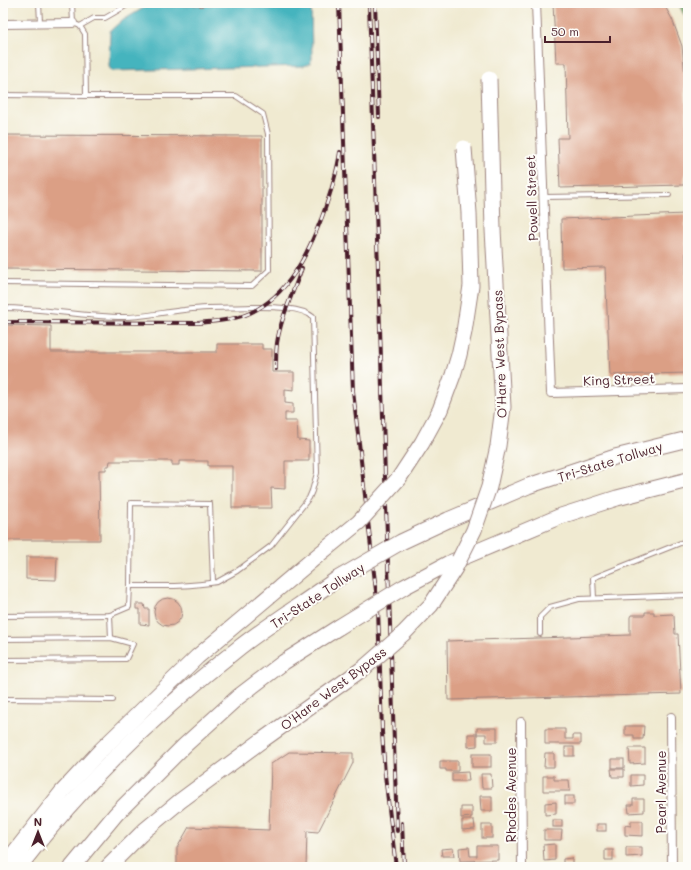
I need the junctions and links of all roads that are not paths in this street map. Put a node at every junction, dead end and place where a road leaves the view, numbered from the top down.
1 (39, 3) edge
2 (72, 3) edge
3 (130, 3) edge
4 (536, 3) edge
5 (40, 22) junction
6 (3, 24) edge
7 (76, 24) junction
8 (489, 79) dead end
9 (3, 95) edge
10 (86, 96) junction
11 (464, 148) dead end
12 (668, 195) dead end
13 (543, 197) junction
14 (3, 283) edge
15 (3, 308) edge
16 (688, 389) edge
17 (551, 393) joint
18 (688, 439) edge
19 (688, 480) edge
20 (688, 540) edge
21 (213, 582) junction
22 (130, 586) junction
23 (688, 595) edge
24 (594, 598) junction
25 (3, 616) edge
26 (110, 616) junction
27 (540, 634) dead end
28 (111, 638) junction
29 (3, 639) edge
30 (3, 660) edge
31 (3, 699) edge
32 (113, 700) dead end
33 (671, 717) dead end
34 (521, 722) dead end
35 (3, 867) edge
36 (19, 867) edge
37 (72, 867) edge
38 (108, 867) edge
39 (522, 867) edge
40 (672, 867) edge

1 - 5 lane
2 - 7 lane
3 - 7 lane
4 - 13 street, Powell Street
5 - 6 street
5 - 7 street
7 - 10 lane
8 - 38 highway, O'Hare West Bypass, bridge
9 - 10 lane
10 - 14 lane
11 - 35 highway, O'Hare West Bypass, bridge
12 - 13 lane
13 - 17 street, Powell Street
15 - 21 lane
16 - 17 street, King Street
18 - 36 highway, Tri-State Tollway, bridge
19 - 37 highway, bridge
20 - 24 lane
21 - 22 lane
21 - 22 lane
22 - 26 lane
23 - 24 lane
24 - 27 lane
25 - 26 lane
26 - 28 lane
28 - 29 lane
28 - 30 lane
31 - 32 lane
33 - 40 street, Pearl Avenue
34 - 39 street, Rhodes Avenue

